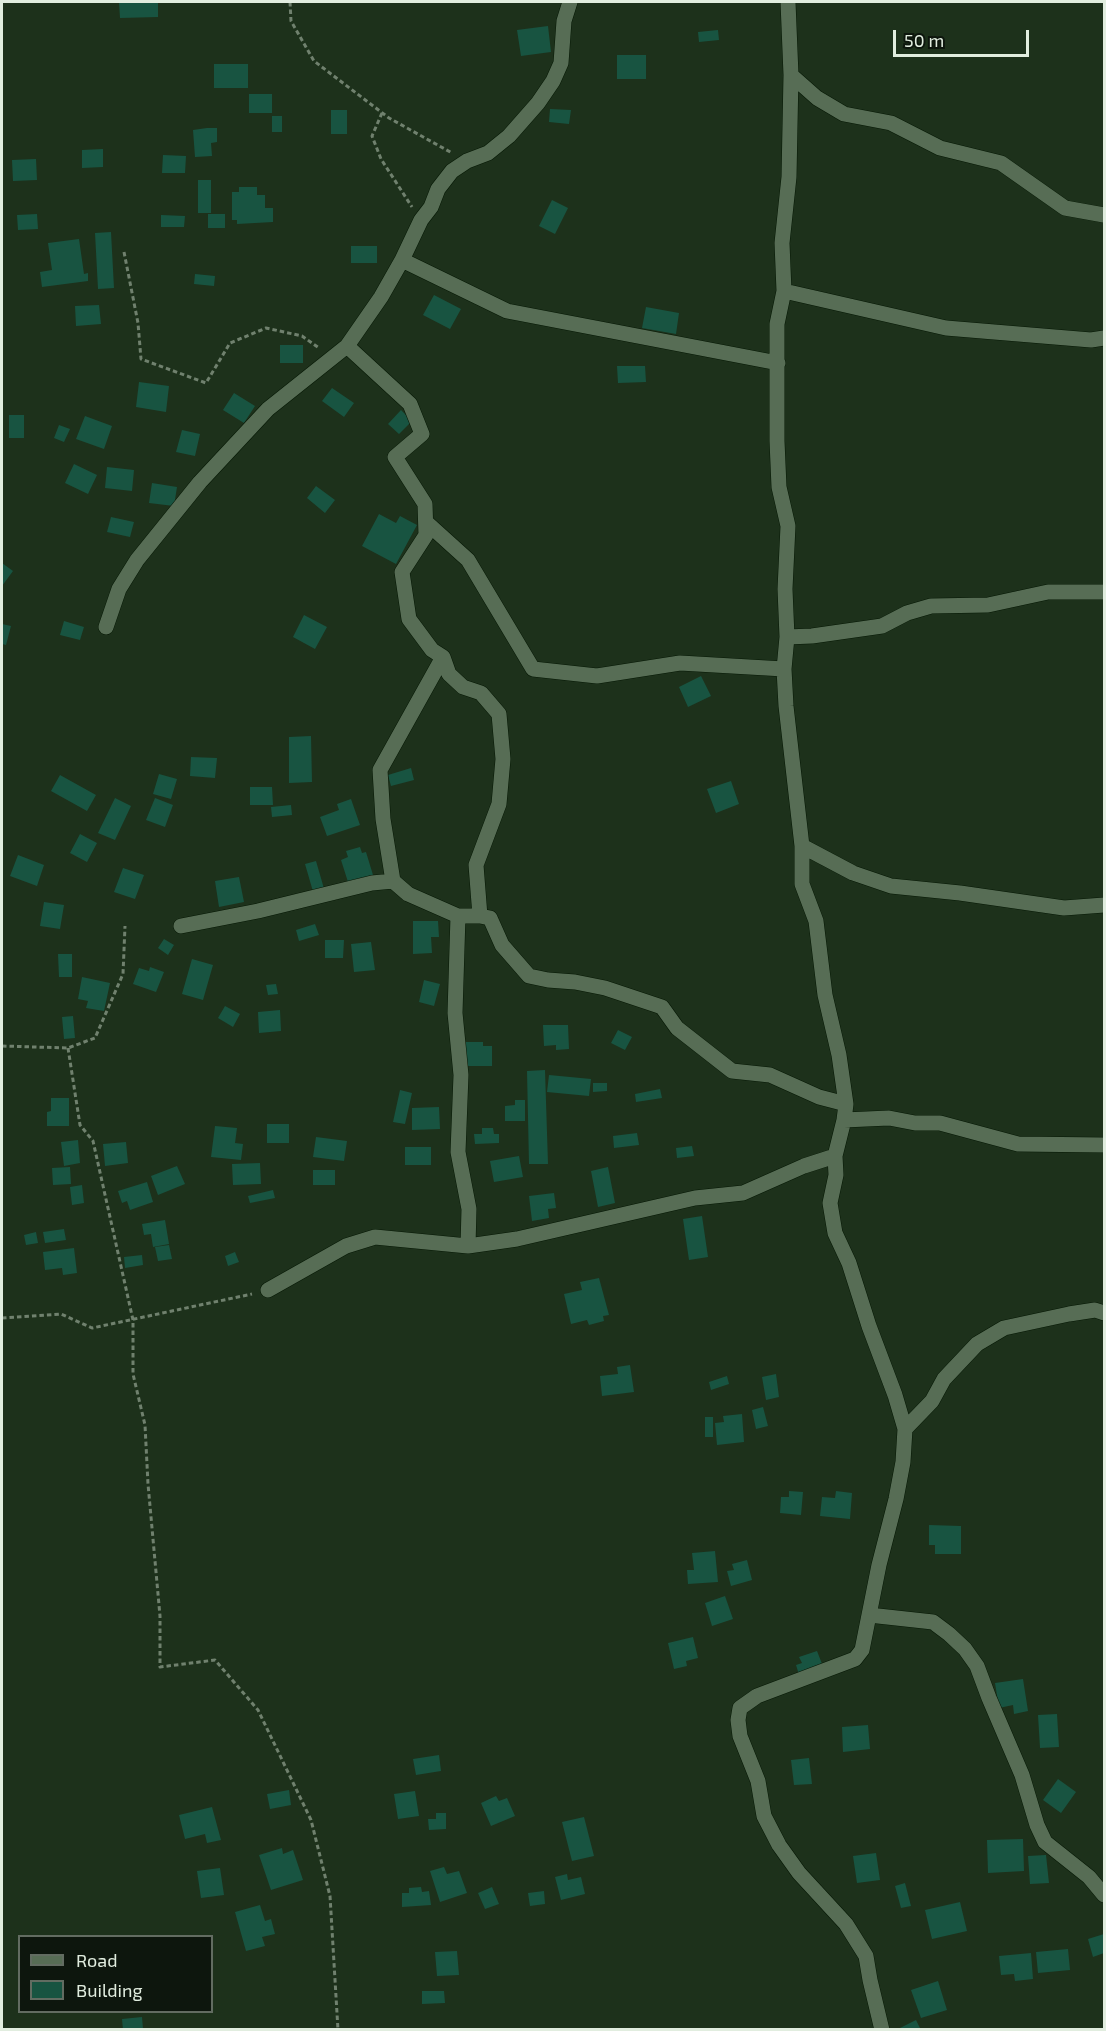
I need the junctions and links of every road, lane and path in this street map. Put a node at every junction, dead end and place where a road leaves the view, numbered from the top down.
1 (290, 2) edge
2 (570, 2) edge
3 (788, 2) edge
4 (791, 75) junction
5 (382, 113) junction
6 (467, 161) junction
7 (1104, 214) edge
8 (421, 220) junction
9 (124, 252) dead end
10 (402, 260) junction
11 (784, 291) junction
12 (1104, 338) edge
13 (347, 346) junction
14 (332, 358) junction
15 (778, 363) junction
16 (426, 522) junction
17 (1104, 592) edge
18 (106, 627) dead end
19 (787, 637) junction
20 (443, 657) junction
21 (784, 669) junction
22 (802, 846) junction
23 (393, 881) junction
24 (1104, 905) edge
25 (458, 916) junction
26 (480, 916) junction
27 (125, 926) dead end
28 (181, 926) dead end
29 (2, 1046) edge
30 (69, 1048) junction
31 (846, 1104) junction
32 (844, 1120) junction
33 (1104, 1145) edge
34 (835, 1156) junction
35 (468, 1246) junction
36 (268, 1290) joint
37 (1104, 1313) edge
38 (2, 1318) edge
39 (133, 1320) junction
40 (905, 1429) junction
41 (869, 1614) junction
42 (1104, 1895) edge
43 (338, 2030) edge
44 (882, 2030) edge

1 - 5 path
2 - 6 street
3 - 4 street
4 - 7 street
4 - 11 street
5 - 6 path
5 - 8 path
6 - 8 street
8 - 10 street
9 - 14 path
10 - 13 street
10 - 15 street
11 - 12 street
11 - 15 street
13 - 14 street
13 - 16 street
14 - 18 street
15 - 19 street
16 - 20 street
16 - 21 street
17 - 19 street
19 - 21 street
20 - 23 street
20 - 26 street
21 - 22 street
22 - 24 street
22 - 31 street
23 - 25 street
23 - 28 street
25 - 26 street
25 - 35 street
26 - 31 street
27 - 30 path
29 - 30 path
30 - 39 path
31 - 32 street
32 - 33 street
32 - 34 street
34 - 35 street
34 - 40 street
35 - 36 street
36 - 39 path
37 - 40 street
38 - 39 path
39 - 43 path
40 - 41 street
41 - 42 street
41 - 44 street

